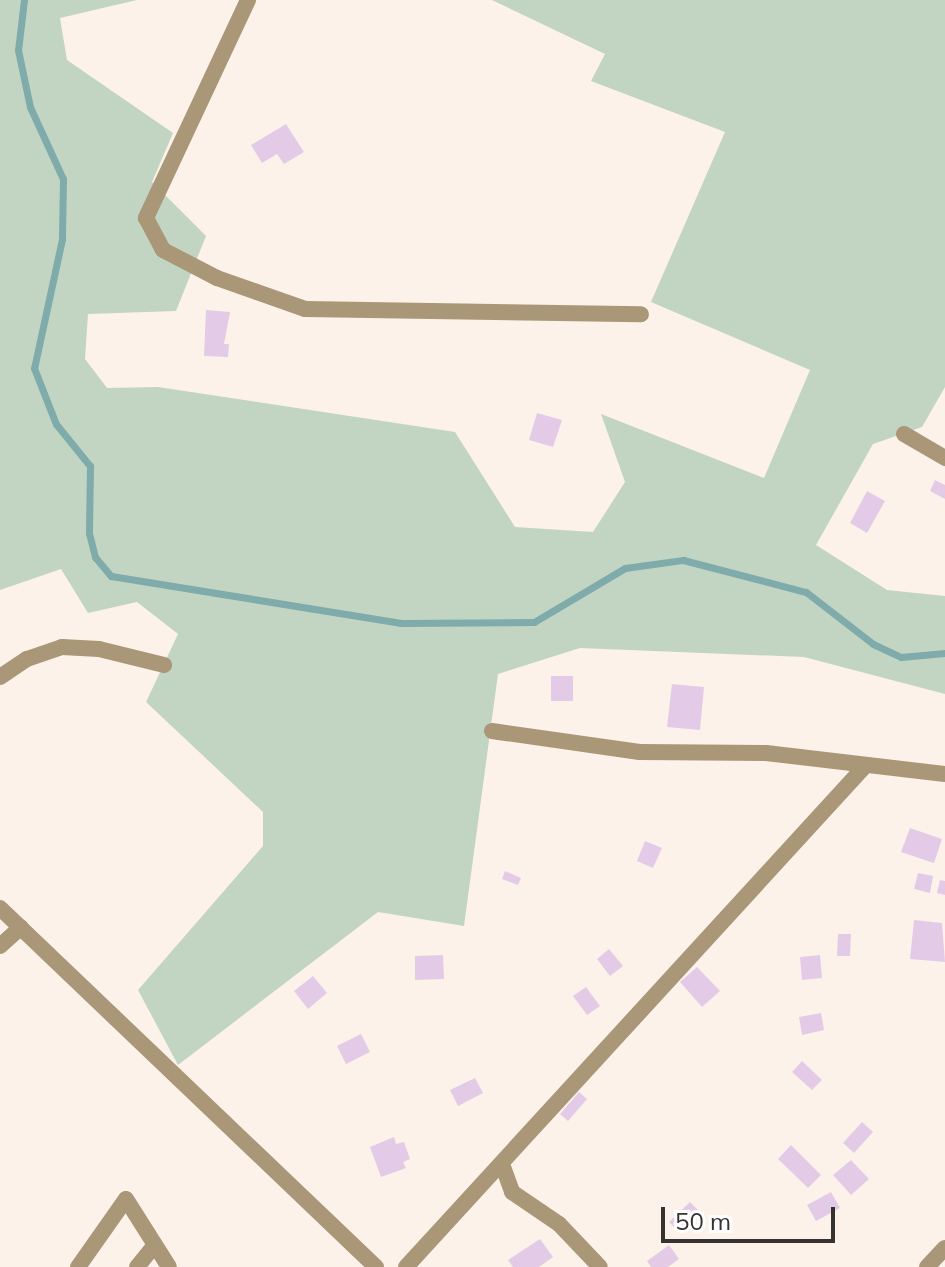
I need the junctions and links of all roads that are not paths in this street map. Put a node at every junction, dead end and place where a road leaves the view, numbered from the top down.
1 (248, 0) edge
2 (641, 314) dead end
3 (904, 434) dead end
4 (945, 458) edge
5 (164, 665) dead end
6 (0, 677) edge
7 (492, 731) dead end
8 (866, 765) junction
9 (945, 774) edge
10 (0, 908) edge
11 (21, 927) junction
12 (0, 946) edge
13 (502, 1164) junction
14 (155, 1245) junction
15 (945, 1248) edge
16 (78, 1267) edge
17 (137, 1267) edge
18 (169, 1267) edge
19 (376, 1267) edge
20 (406, 1267) edge
21 (600, 1267) edge
22 (927, 1267) edge

1 - 2 street
3 - 4 street
5 - 6 street
7 - 8 street
8 - 9 street
8 - 13 street
10 - 11 street
11 - 12 street
11 - 19 street
13 - 20 street
13 - 21 street
14 - 16 street
14 - 17 street
14 - 18 street
15 - 22 street

